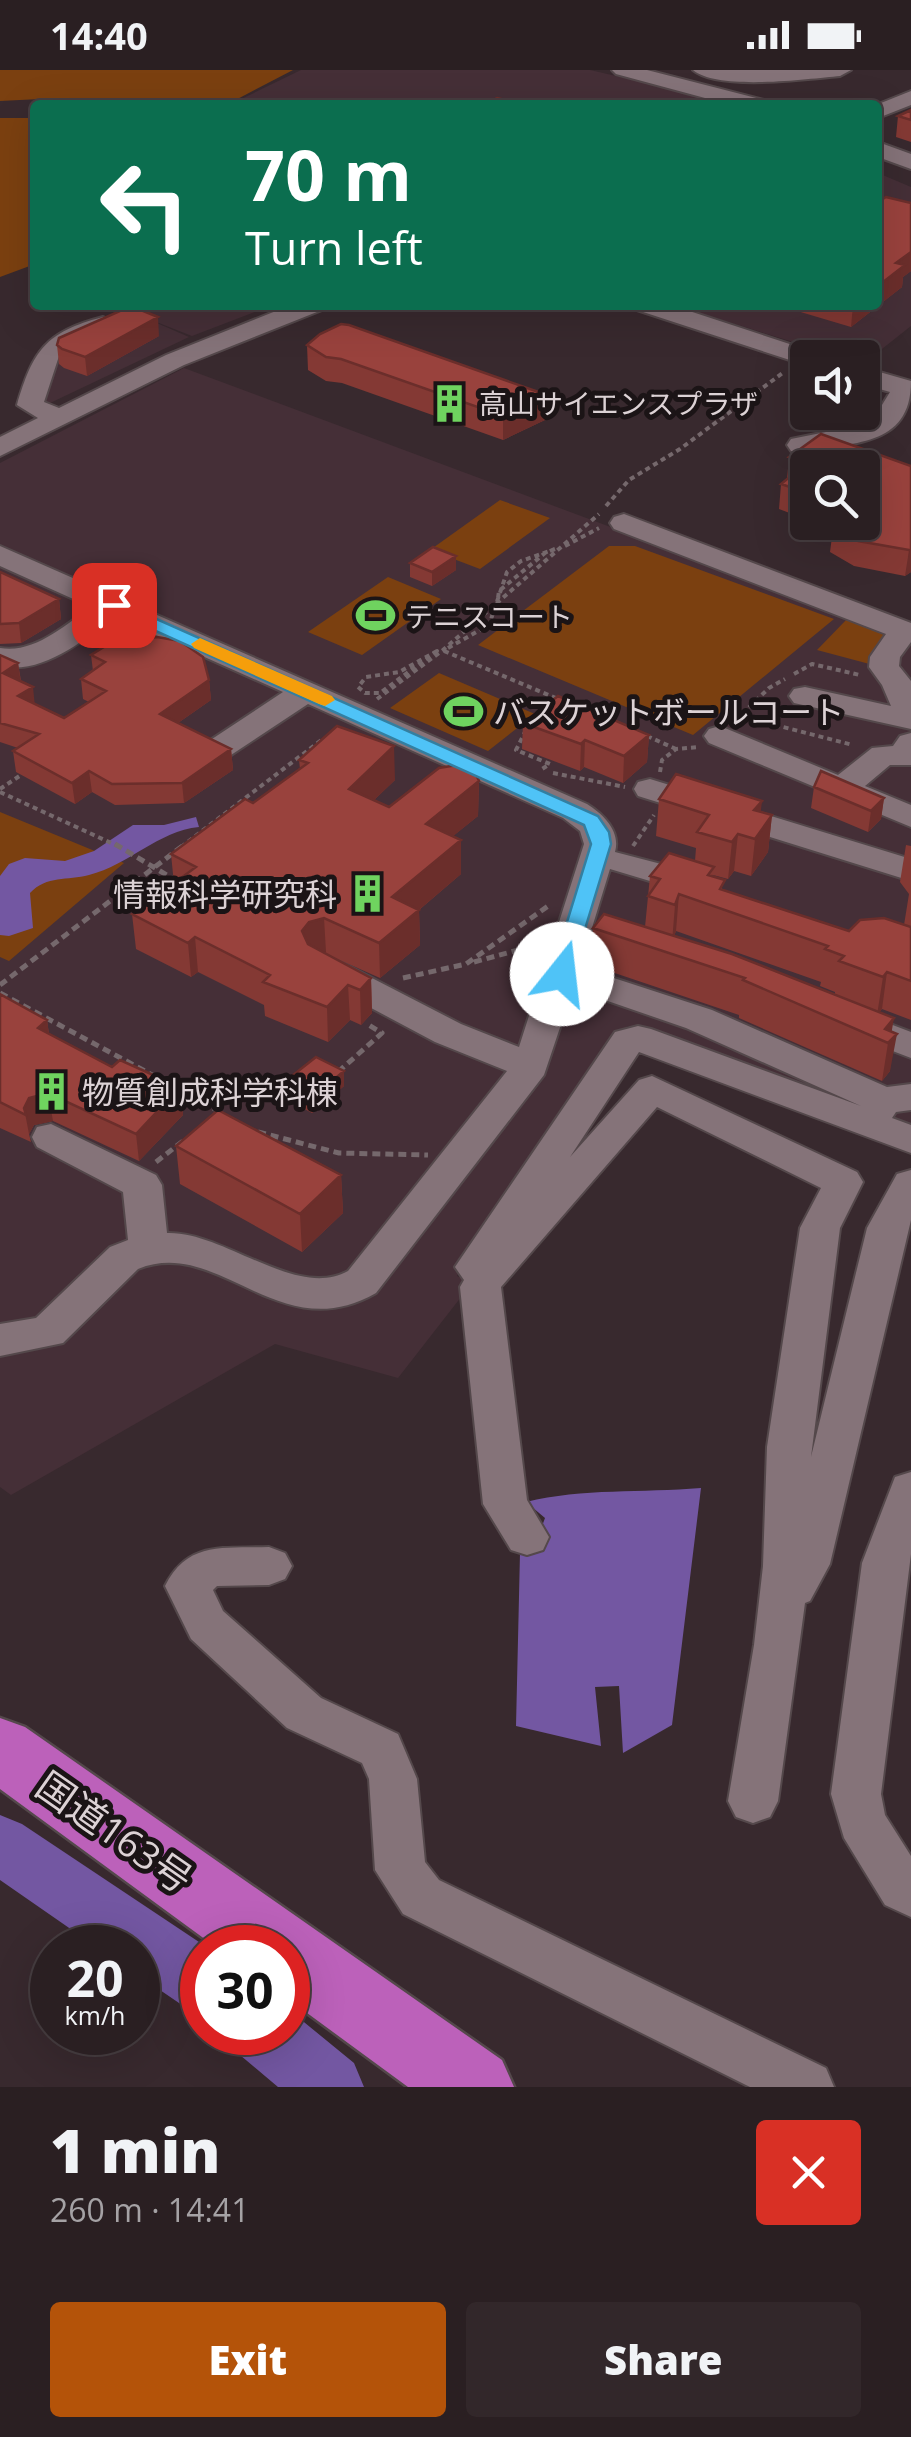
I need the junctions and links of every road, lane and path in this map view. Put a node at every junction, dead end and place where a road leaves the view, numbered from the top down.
1 (623, 70) edge
2 (704, 70) edge
3 (840, 70) edge
4 (910, 98) edge
5 (737, 100) edge
6 (882, 110) edge
7 (882, 150) edge
8 (911, 162) edge
9 (301, 310) edge
10 (661, 310) edge
11 (119, 318) edge
12 (790, 352) edge
13 (790, 369) edge
14 (880, 380) edge
15 (909, 389) edge
16 (59, 418) junction
17 (801, 445) edge
18 (0, 448) edge
19 (624, 523) dead end
20 (0, 556) edge
21 (114, 605) junction
22 (908, 632) edge
23 (443, 650) junction
24 (0, 657) edge
25 (904, 685) edge
26 (306, 691) junction
27 (805, 696) dead end
28 (545, 712) edge
29 (357, 714) junction
30 (911, 719) edge
31 (533, 723) edge
32 (730, 726) joint
33 (643, 734) edge
34 (220, 748) edge
35 (676, 749) dead end
36 (902, 754) edge
37 (462, 761) junction
38 (38, 764) edge
39 (550, 764) dead end
40 (541, 770) dead end
41 (649, 775) joint
42 (434, 784) edge
43 (842, 788) junction
44 (0, 790) edge
45 (911, 817) edge
46 (154, 865) junction
47 (606, 868) junction
48 (911, 870) edge
49 (176, 880) edge
50 (730, 895) edge
51 (573, 934) junction
52 (466, 964) junction
53 (325, 968) edge
54 (562, 974) junction
55 (0, 984) edge
56 (361, 988) junction
57 (0, 993) edge
58 (814, 1007) edge
59 (366, 1024) dead end
60 (911, 1046) edge
61 (532, 1066) junction
62 (157, 1077) edge
63 (330, 1079) edge
64 (174, 1086) edge
65 (887, 1108) edge
66 (234, 1120) edge
67 (247, 1127) edge
68 (190, 1137) edge
69 (51, 1138) dead end
70 (911, 1140) edge
71 (456, 1165) junction
72 (129, 1178) junction
73 (911, 1184) edge
74 (149, 1248) junction
75 (487, 1276) junction
76 (0, 1340) edge
77 (911, 1490) edge
78 (527, 1536) dead end
79 (268, 1566) dead end
80 (780, 1612) junction
81 (0, 1749) edge
82 (753, 1801) dead end
83 (911, 1894) edge
84 (246, 1925) edge
85 (310, 1970) edge
86 (474, 2087) edge
87 (806, 2087) edge

1 - 5 street
2 - 3 street
4 - 6 street
7 - 8 street
9 - 16 street
10 - 12 street
11 - 16 street
13 - 23 path
14 - 15 street
15 - 17 street
16 - 18 street
19 - 22 street
20 - 21 street
21 - 24 street
21 - 26 street
22 - 25 street
23 - 23 path
23 - 23 path
23 - 28 path
23 - 29 path
25 - 30 street
26 - 29 street
26 - 34 street
27 - 30 street
29 - 37 street
29 - 46 path
31 - 39 path
32 - 36 path
32 - 43 street
33 - 35 path
36 - 43 street
37 - 42 street
37 - 47 street
38 - 44 path
40 - 41 path
41 - 48 street
43 - 45 street
44 - 46 path
46 - 49 path
46 - 55 path
47 - 50 street
47 - 51 street
47 - 52 path
51 - 52 path
51 - 54 street
52 - 56 path
53 - 56 street
54 - 61 street
54 - 65 street
56 - 61 street
57 - 62 path
58 - 60 street
59 - 63 path
61 - 71 street
64 - 66 path
65 - 70 street
65 - 75 street
67 - 71 path
68 - 72 path
69 - 72 street
71 - 74 street
72 - 74 street
73 - 80 street
74 - 76 street
75 - 78 street
75 - 80 street
77 - 83 street
79 - 87 street
80 - 82 street
81 - 84 highway, 国道163号
85 - 86 highway

